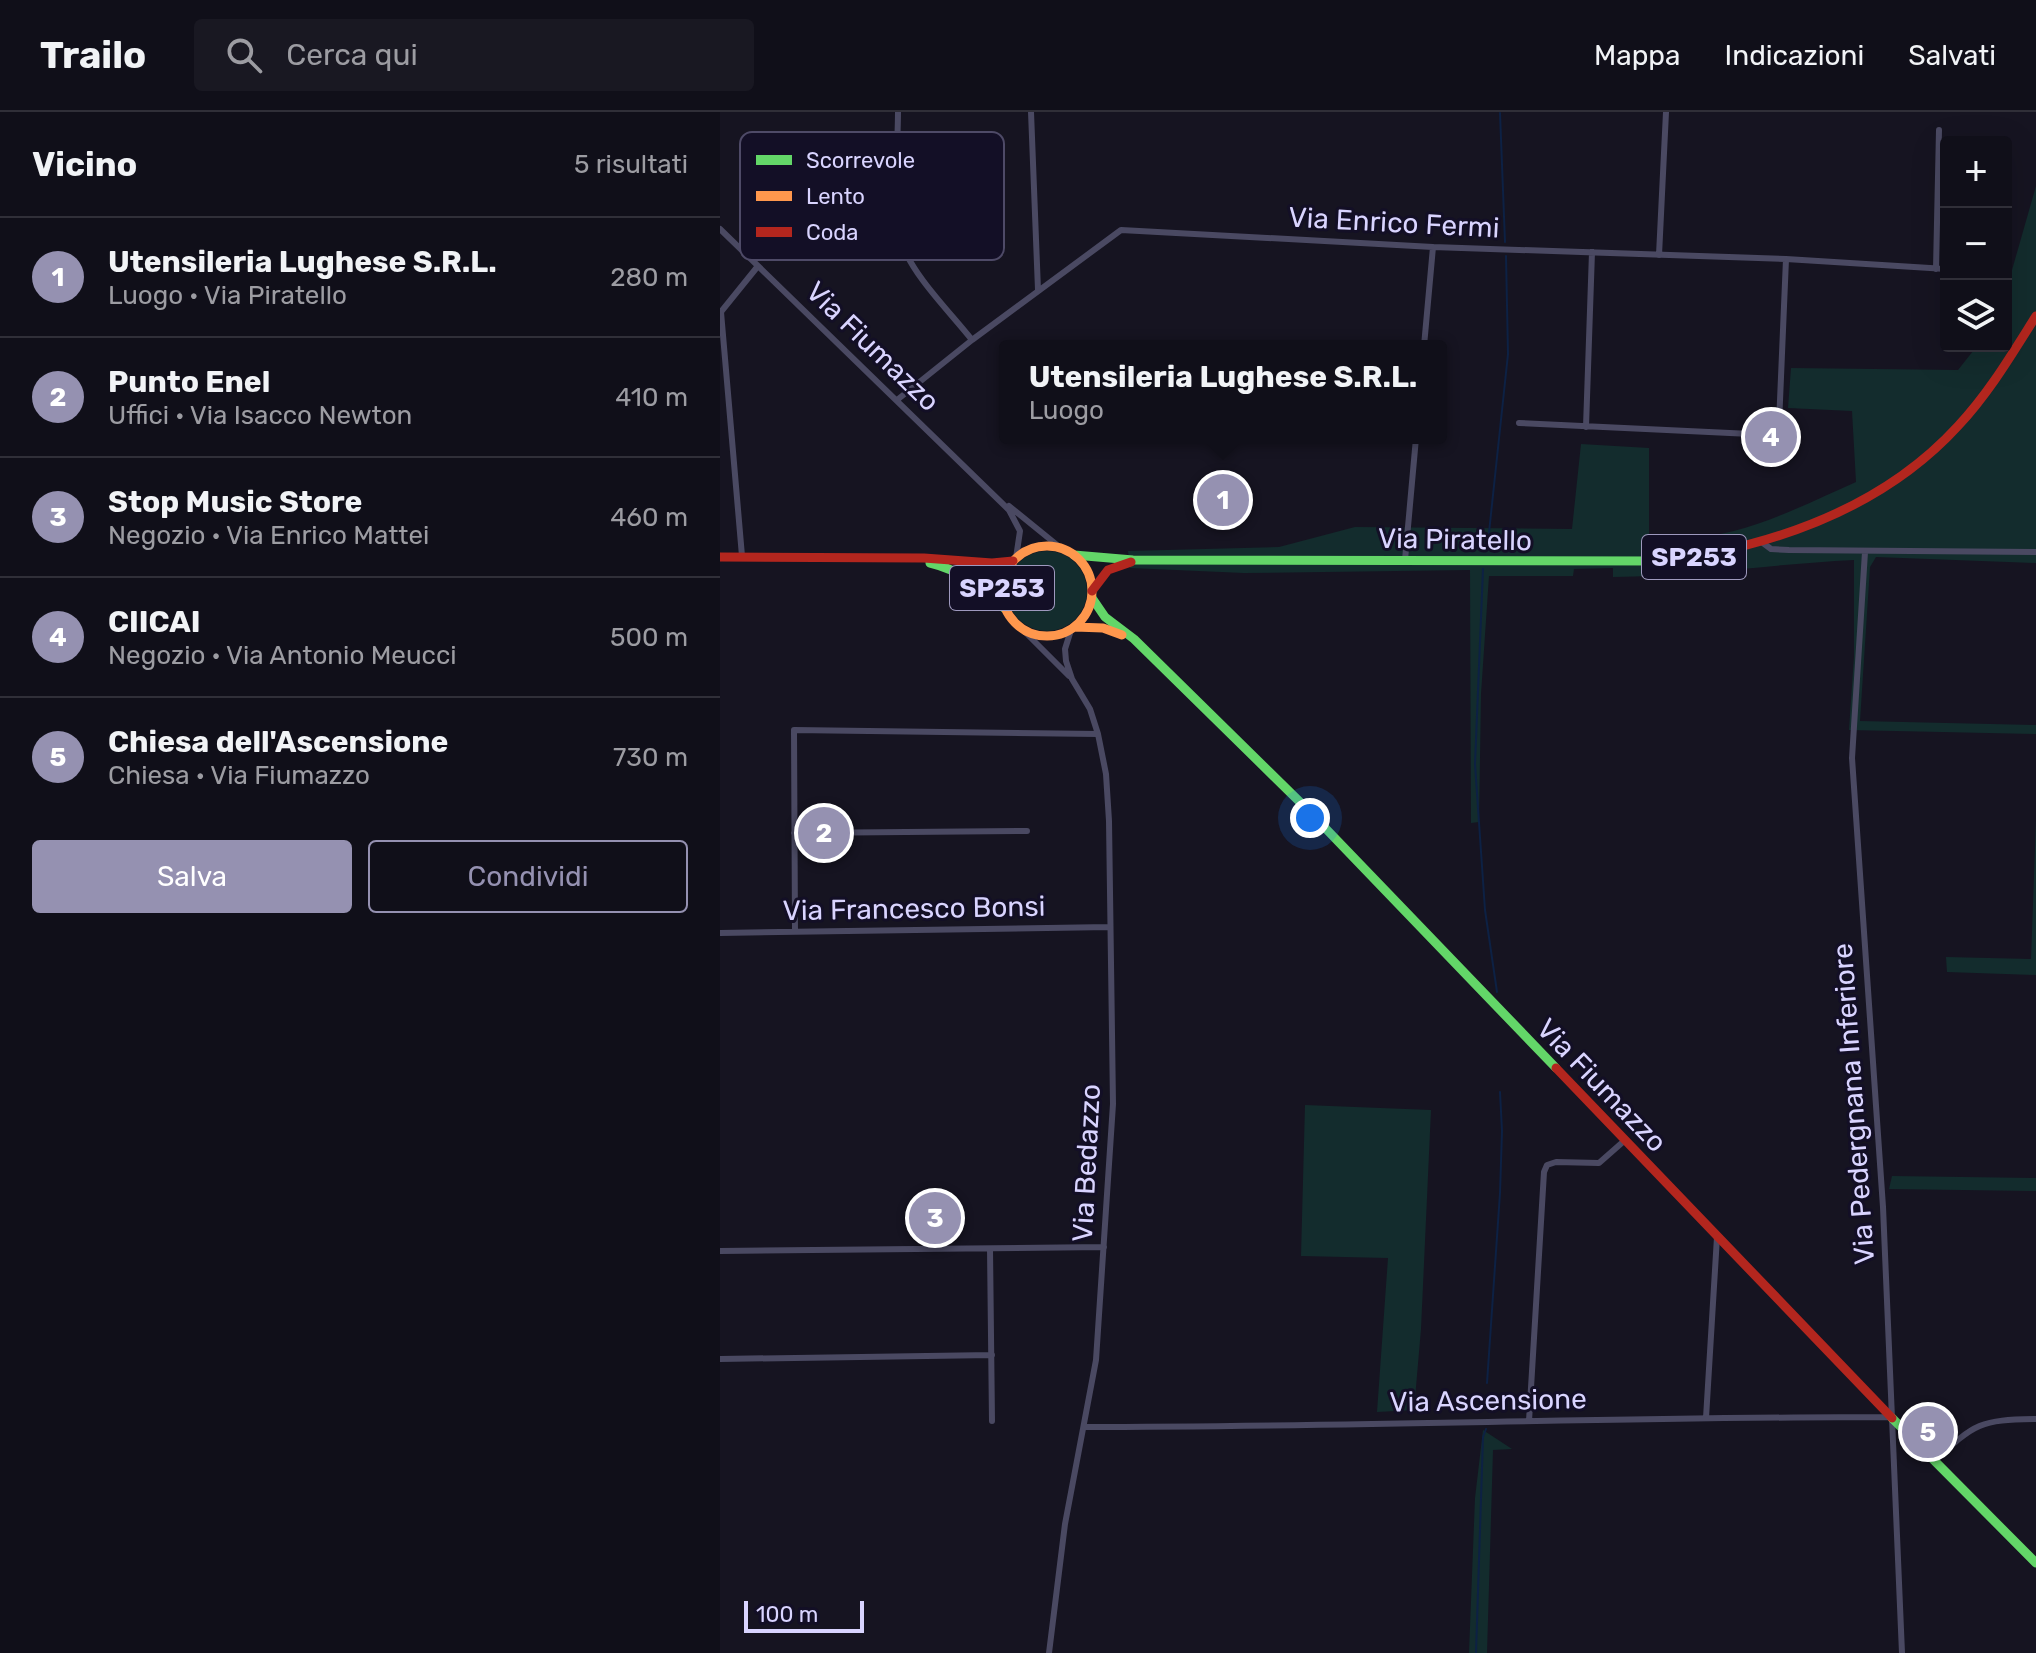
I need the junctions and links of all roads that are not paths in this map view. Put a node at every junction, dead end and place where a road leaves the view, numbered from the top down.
1 (1031, 112) edge
2 (1666, 112) edge
3 (1939, 130) dead end
4 (720, 229) edge
5 (1433, 247) junction
6 (740, 248) edge
7 (1592, 252) junction
8 (1659, 255) junction
9 (1786, 259) junction
10 (752, 260) edge
11 (910, 260) edge
12 (758, 266) junction
13 (1936, 269) junction
14 (1940, 269) edge
15 (1038, 290) junction
16 (720, 312) edge
17 (2036, 316) edge
18 (972, 340) junction
19 (1425, 340) edge
20 (897, 400) junction
21 (1519, 423) dead end
22 (1586, 427) junction
23 (1415, 444) edge
24 (994, 495) junction
25 (1763, 543) junction
26 (1062, 549) junction
27 (1865, 552) junction
28 (2036, 552) edge
29 (1074, 555) junction
30 (742, 556) junction
31 (720, 557) edge
32 (901, 558) junction
33 (1015, 559) junction
34 (1145, 560) junction
35 (1405, 560) junction
36 (1092, 595) junction
37 (1005, 609) junction
38 (1073, 628) junction
39 (1023, 630) junction
40 (1134, 639) junction
41 (1072, 679) junction
42 (1098, 734) junction
43 (1027, 831) dead end
44 (794, 833) junction
45 (1109, 927) junction
46 (795, 931) junction
47 (720, 933) edge
48 (1624, 1141) junction
49 (1717, 1237) junction
50 (1104, 1247) junction
51 (990, 1249) junction
52 (720, 1251) edge
53 (992, 1355) junction
54 (720, 1359) edge
55 (1891, 1417) junction
56 (1706, 1418) junction
57 (2036, 1419) edge
58 (992, 1421) dead end
59 (1529, 1421) junction
60 (1085, 1427) junction
61 (1934, 1461) junction
62 (2036, 1563) edge
63 (1049, 1653) edge
64 (1902, 1653) edge

1 - 15 street
2 - 8 street
3 - 13 street
4 - 6 street, Via Fiumazzo
5 - 7 street, Via Enrico Fermi
5 - 15 street, Via Enrico Fermi
5 - 19 street
7 - 8 street, Via Enrico Fermi
7 - 22 street
8 - 9 street, Via Enrico Fermi
9 - 13 street, Via Enrico Fermi
9 - 22 street
10 - 12 street, Via Fiumazzo
11 - 18 street
12 - 16 street
12 - 20 street, Via Fiumazzo
13 - 14 street, Via Enrico Fermi
15 - 18 street, Via Enrico Fermi
16 - 30 street
17 - 25 main road, Via Piratello / SP253
18 - 20 street, Via Enrico Fermi
20 - 24 street, Via Fiumazzo
21 - 22 street
23 - 35 street
24 - 26 street, Via Fiumazzo
24 - 33 street, Via Fiumazzo
25 - 27 street, Via Piratello
25 - 35 main road, Via Piratello / SP253
26 - 29 main road, SP253
26 - 33 main road, SP253
27 - 28 street, Via Piratello
27 - 55 street, Via Pedergnana Inferiore
29 - 34 main road, Via Piratello / SP253
29 - 36 main road, SP253
30 - 31 main road, SP253
30 - 32 main road, SP253
32 - 33 main road, SP253
32 - 37 main road, SP253
33 - 37 main road, SP253
34 - 35 main road, Via Piratello / SP253
34 - 36 main road, Via Piratello / SP253
36 - 38 main road, SP253
36 - 40 main road, Via Fiumazzo
37 - 39 main road, SP253
38 - 39 main road, SP253
38 - 40 main road, Via Fiumazzo
38 - 41 street, Via Bedazzo
39 - 41 street, Via Bedazzo
40 - 48 main road, Via Fiumazzo
41 - 42 street, Via Bedazzo
42 - 44 street
42 - 45 street, Via Bedazzo
43 - 44 street
44 - 46 street
45 - 46 street, Via Francesco Bonsi
45 - 50 street, Via Bedazzo
46 - 47 street, Via Francesco Bonsi
48 - 49 main road, Via Fiumazzo
48 - 59 street
49 - 55 main road, Via Fiumazzo
49 - 56 street
50 - 51 street
50 - 60 street, Via Bedazzo
51 - 52 street
51 - 53 street
53 - 54 street
53 - 58 street
55 - 56 street, Via Ascensione
55 - 61 main road, Via Fiumazzo
55 - 64 street, Via Pedergnana Inferiore
56 - 59 street, Via Ascensione
57 - 61 street
59 - 60 street, Via Ascensione
60 - 63 street, Via Bedazzo
61 - 62 main road, Via Fiumazzo

